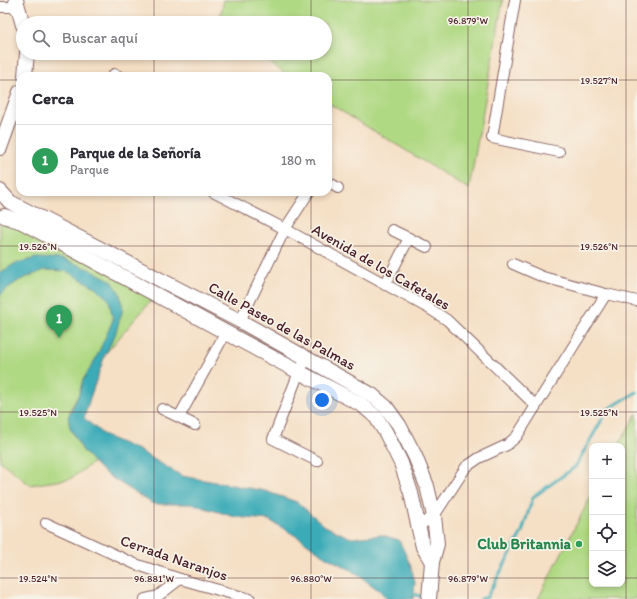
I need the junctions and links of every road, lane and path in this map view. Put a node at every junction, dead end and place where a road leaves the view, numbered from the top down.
1 (515, 0) edge
2 (17, 3) edge
3 (0, 7) edge
4 (21, 16) edge
5 (26, 60) edge
6 (25, 72) edge
7 (16, 121) edge
8 (0, 148) edge
9 (559, 152) dead end
10 (332, 184) edge
11 (338, 188) dead end
12 (0, 191) edge
13 (221, 196) edge
14 (306, 196) edge
15 (10, 202) junction
16 (2, 218) edge
17 (285, 230) junction
18 (392, 230) dead end
19 (409, 238) junction
20 (427, 247) dead end
21 (514, 264) dead end
22 (385, 285) junction
23 (606, 294) junction
24 (637, 301) edge
25 (205, 303) junction
26 (198, 316) junction
27 (240, 321) junction
28 (226, 332) junction
29 (306, 358) junction
30 (299, 372) junction
31 (536, 406) junction
32 (162, 409) dead end
33 (179, 417) junction
34 (195, 425) dead end
35 (317, 460) dead end
36 (434, 516) junction
37 (46, 523) dead end
38 (419, 526) junction
39 (432, 562) junction
40 (180, 579) junction
41 (145, 599) edge
42 (250, 599) edge
43 (429, 599) edge

1 - 9 street
2 - 3 street
2 - 4 street
5 - 6 street
7 - 8 street
10 - 11 street
12 - 15 street, Calle Paseo de las Palmas
13 - 17 street, Avenida de los Cafetales
14 - 17 street
15 - 16 street, Calle Paseo de las Palmas
15 - 25 street, Calle Paseo de las Palmas
16 - 26 street, Calle Paseo de las Palmas
17 - 22 street, Avenida de los Cafetales
17 - 27 street
18 - 19 street
19 - 20 street
19 - 22 street
21 - 23 street
22 - 31 street, Avenida de los Cafetales
23 - 24 street
23 - 31 street
25 - 26 street
25 - 27 street, Calle Paseo de las Palmas
26 - 28 street, Calle Paseo de las Palmas
27 - 29 street, Calle Paseo de las Palmas
28 - 30 street, Calle Paseo de las Palmas
28 - 33 street
29 - 30 street
29 - 36 street, Calle Paseo de las Palmas
30 - 35 street
30 - 38 street, Calle Paseo de las Palmas
31 - 36 street
32 - 33 street
33 - 34 street
36 - 38 street
36 - 39 street, Calle Paseo de las Palmas
37 - 40 street, Cerrada Naranjos
38 - 39 street, Calle Paseo de las Palmas
39 - 43 street, Calle Paseo de las Palmas
40 - 41 street
40 - 42 street, Cerrada Naranjos

